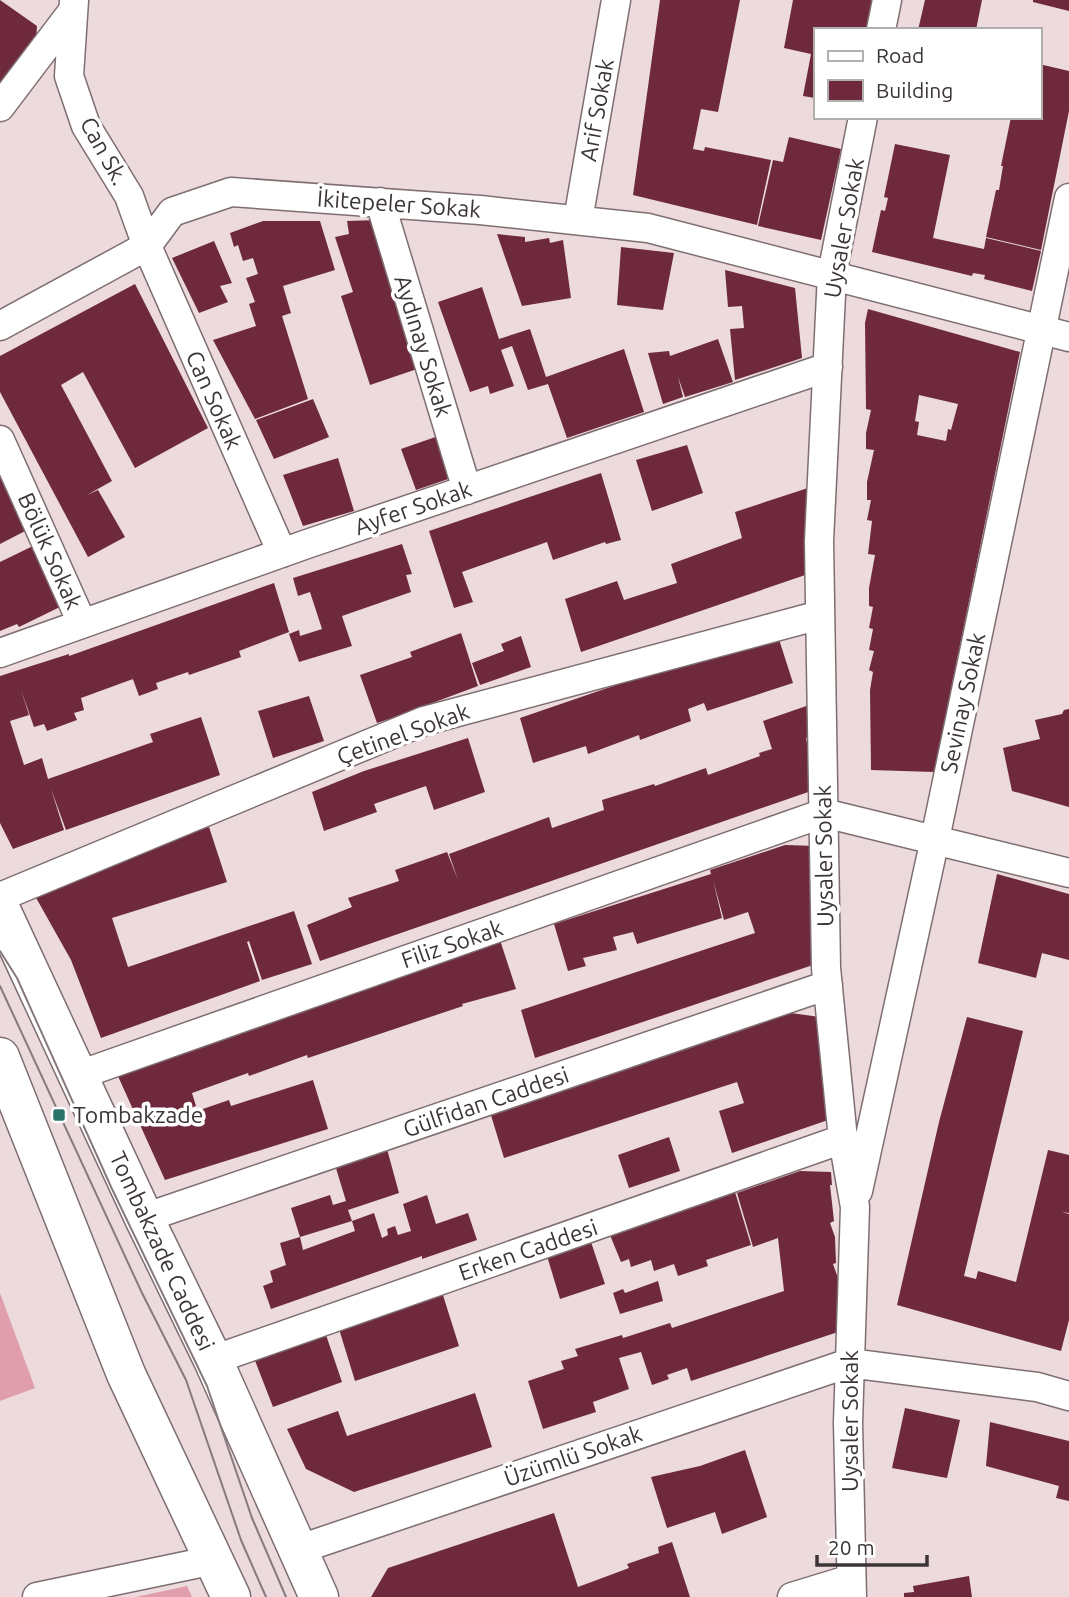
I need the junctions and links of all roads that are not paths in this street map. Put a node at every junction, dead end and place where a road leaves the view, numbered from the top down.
1 (616, 0) edge
2 (887, 0) edge
3 (73, 6) edge
4 (881, 28) edge
5 (0, 107) edge
6 (863, 119) edge
7 (1069, 198) edge
8 (380, 202) junction
9 (578, 220) junction
10 (147, 247) junction
11 (832, 274) junction
12 (0, 326) edge
13 (1042, 330) junction
14 (1069, 337) edge
15 (828, 368) junction
16 (0, 440) edge
17 (467, 490) junction
18 (282, 553) junction
19 (820, 615) junction
20 (82, 624) junction
21 (0, 653) edge
22 (824, 813) junction
23 (935, 839) junction
24 (1069, 873) edge
25 (0, 897) edge
26 (0, 908) edge
27 (828, 985) junction
28 (0, 1057) edge
29 (79, 1075) junction
30 (843, 1139) junction
31 (855, 1207) junction
32 (144, 1218) junction
33 (213, 1360) junction
34 (849, 1363) junction
35 (1069, 1396) edge
36 (297, 1550) junction
37 (214, 1560) junction
38 (851, 1588) edge
39 (37, 1597) edge
40 (231, 1597) edge
41 (319, 1597) edge
42 (792, 1597) edge

1 - 9 street, Arif Sokak
2 - 4 street
3 - 5 street
3 - 10 street, Can Sk.
6 - 11 street, Uysaler Sokak
7 - 13 street, Sevinay Sokak
8 - 9 street, İkitepeler Sokak
8 - 10 street, İkitepeler Sokak
8 - 17 street, Aydınay Sokak
9 - 11 street, İkitepeler Sokak
10 - 12 street, İkitepeler Sokak
10 - 18 street, Can Sokak
11 - 13 street, İkitepeler Sokak
11 - 15 street, Uysaler Sokak
13 - 14 street, İkitepeler Sokak
13 - 23 street, Sevinay Sokak
15 - 17 street, Ayfer Sokak
15 - 19 street, Uysaler Sokak
16 - 20 street, Bölük Sokak
17 - 18 street, Ayfer Sokak
18 - 20 street, Ayfer Sokak
19 - 22 street, Uysaler Sokak
19 - 25 street, Çetinel Sokak
20 - 21 street, Ayfer Sokak
22 - 23 street
22 - 27 street, Uysaler Sokak
22 - 29 street, Filiz Sokak
23 - 24 street
23 - 31 street, Sevinay Sokak
26 - 29 main road, Tombakzade Caddesi
27 - 30 street, Uysaler Sokak
27 - 32 street, Gülfidan Caddesi
28 - 37 main road
29 - 32 main road, Tombakzade Caddesi
30 - 31 street, Uysaler Sokak
30 - 33 street, Erken Caddesi
31 - 34 street, Uysaler Sokak
32 - 33 main road, Tombakzade Caddesi
33 - 36 main road, Tombakzade Caddesi
34 - 35 street
34 - 36 street, Üzümlü Sokak
34 - 38 street, Uysaler Sokak
36 - 41 main road, Tombakzade Caddesi
37 - 39 street
37 - 40 main road
38 - 42 street

